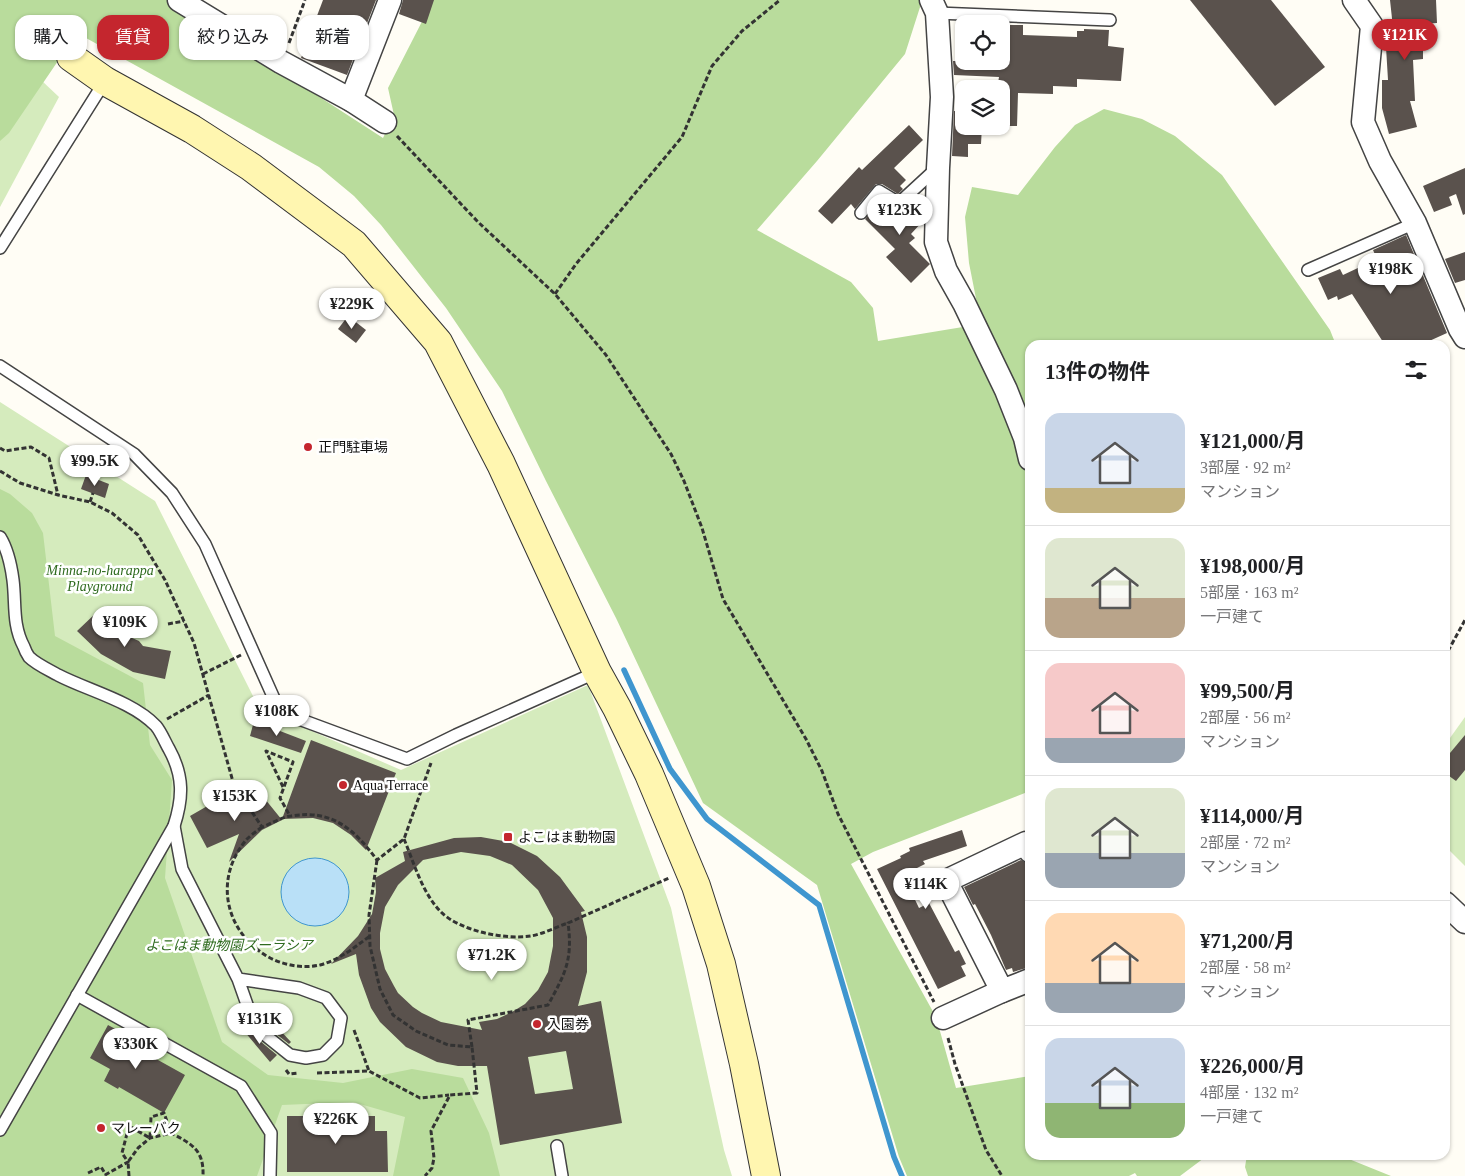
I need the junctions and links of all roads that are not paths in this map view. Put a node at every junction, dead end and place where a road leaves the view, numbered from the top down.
1 (179, 0) edge
2 (390, 0) edge
3 (1354, 0) edge
4 (934, 7) edge
5 (1110, 20) dead end
6 (75, 60) edge
7 (105, 81) junction
8 (351, 100) junction
9 (385, 122) road end
10 (938, 168) junction
11 (861, 213) dead end
12 (1415, 223) junction
13 (0, 248) edge
14 (1308, 270) dead end
15 (1465, 337) edge
16 (0, 366) edge
17 (1025, 438) edge
18 (0, 536) edge
19 (597, 672) junction
20 (174, 826) junction
21 (1025, 843) edge
22 (1450, 908) edge
23 (1465, 922) edge
24 (238, 980) junction
25 (1025, 982) edge
26 (1002, 991) junction
27 (77, 995) junction
28 (942, 1018) road end
29 (0, 1130) edge
30 (557, 1146) dead end
31 (270, 1176) edge
32 (562, 1176) edge
33 (766, 1176) edge

1 - 8 street
2 - 8 street
3 - 12 street
4 - 5 lane
4 - 10 street
6 - 7 street
7 - 13 lane
7 - 19 street
8 - 9 street
10 - 11 lane
10 - 17 street
12 - 14 lane
12 - 15 street
16 - 19 lane
18 - 20 lane
19 - 33 street
20 - 24 lane
20 - 27 lane
21 - 26 street
22 - 23 street
24 - 24 lane
25 - 26 street
26 - 28 street
27 - 29 lane
27 - 31 lane
30 - 32 lane

